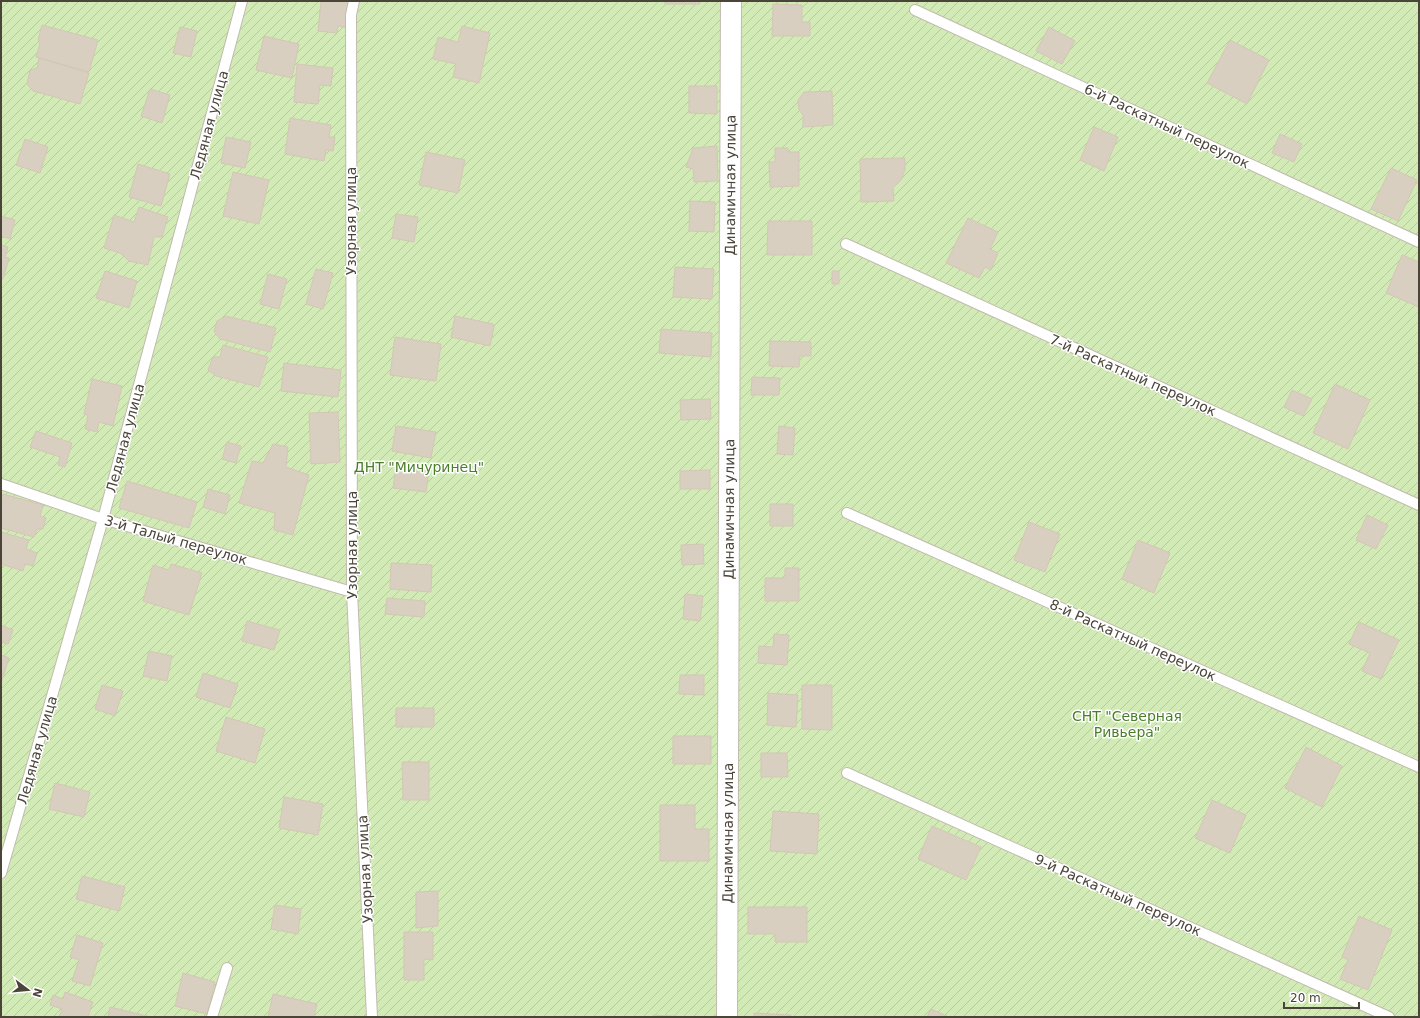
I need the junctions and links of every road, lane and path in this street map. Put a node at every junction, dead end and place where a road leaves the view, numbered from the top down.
1 (242, 1) edge
2 (354, 1) edge
3 (731, 1) edge
4 (915, 10) dead end
5 (1419, 242) edge
6 (846, 244) dead end
7 (1, 484) edge
8 (1419, 505) edge
9 (847, 514) dead end
10 (103, 519) junction
11 (352, 592) junction
12 (1419, 767) edge
13 (847, 773) dead end
14 (1, 873) edge
15 (227, 968) dead end
16 (212, 1017) edge
17 (372, 1017) edge
18 (727, 1017) edge
19 (1389, 1017) edge

1 - 10 lane, Ледяная улица
2 - 11 lane, Узорная улица
3 - 18 street, Динамичная улица
4 - 5 lane, 6-й Раскатный переулок
6 - 8 lane, 7-й Раскатный переулок
7 - 10 lane, 3-й Талый переулок
9 - 12 lane, 8-й Раскатный переулок
10 - 11 lane, 3-й Талый переулок
10 - 14 lane, Ледяная улица
11 - 17 lane, Узорная улица
13 - 19 lane, 9-й Раскатный переулок
15 - 16 lane

